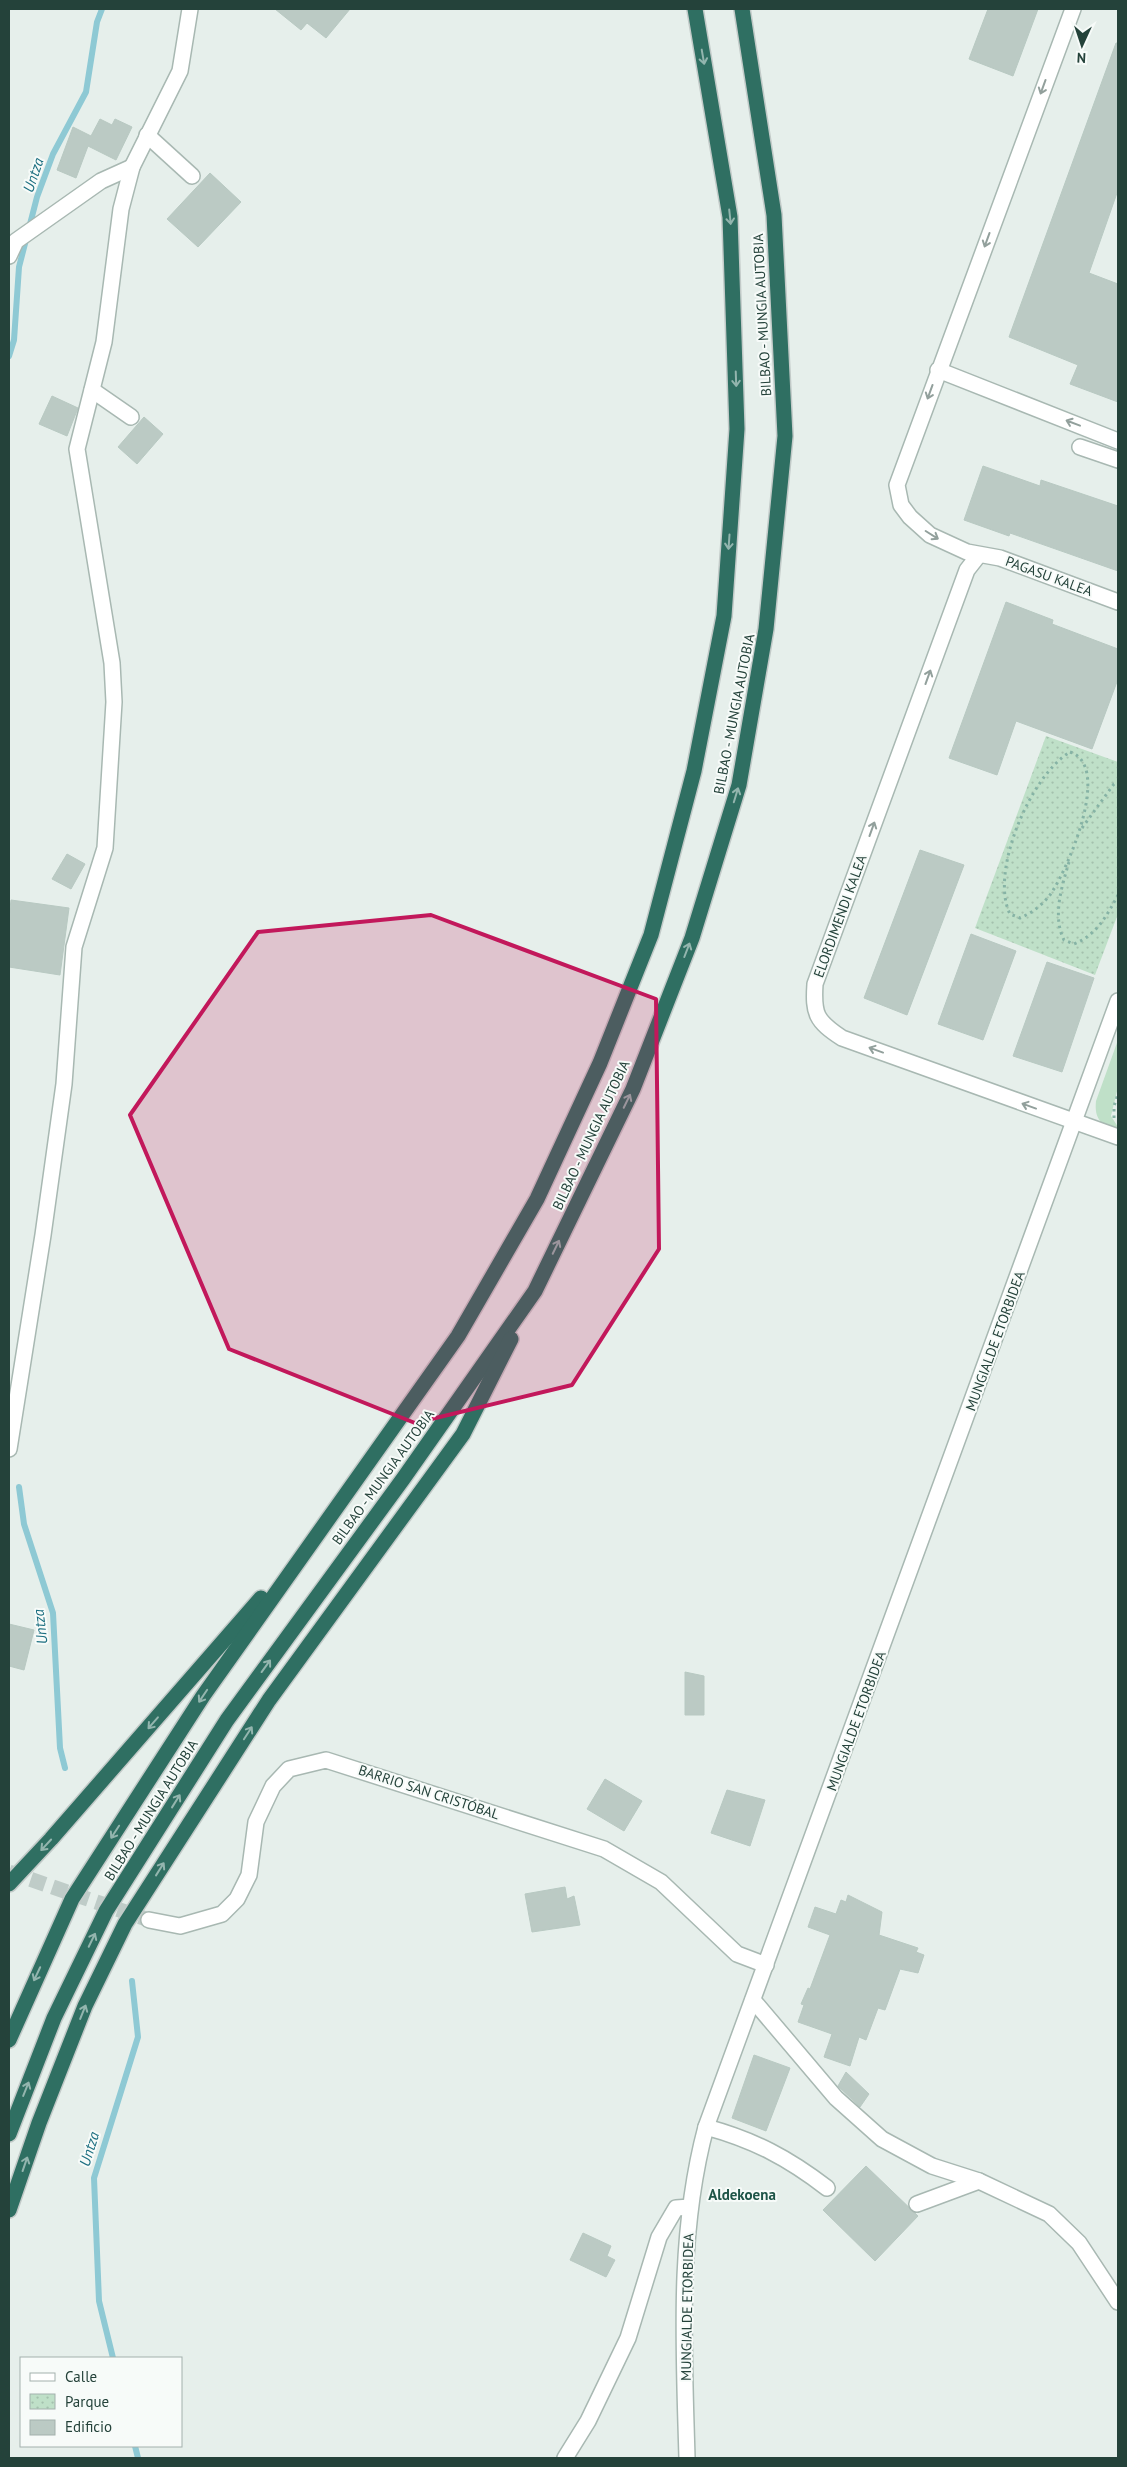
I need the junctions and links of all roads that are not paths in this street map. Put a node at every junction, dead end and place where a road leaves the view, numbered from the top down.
1 (190, 9) edge
2 (695, 9) edge
3 (742, 9) edge
4 (1073, 9) edge
5 (147, 135) junction
6 (132, 167) junction
7 (192, 176) dead end
8 (9, 256) edge
9 (938, 370) junction
10 (92, 390) junction
11 (131, 417) dead end
12 (1118, 441) edge
13 (1080, 447) dead end
14 (1118, 460) edge
15 (978, 556) junction
16 (1118, 602) edge
17 (1118, 1001) edge
18 (1075, 1122) junction
19 (1118, 1137) edge
20 (535, 1291) junction
21 (9, 1448) edge
22 (311, 1541) junction
23 (9, 1884) edge
24 (149, 1920) tunnel mouth
25 (766, 1965) junction
26 (753, 2000) junction
27 (9, 2040) edge
28 (706, 2128) junction
29 (9, 2134) edge
30 (979, 2181) junction
31 (827, 2188) dead end
32 (917, 2204) dead end
33 (690, 2207) junction
34 (9, 2210) edge
35 (1118, 2302) edge
36 (565, 2458) edge
37 (687, 2458) edge

1 - 5 street
2 -> 22 highway, BILBAO - MUNGIA AUTOBIA
20 -> 3 highway, BILBAO - MUNGIA AUTOBIA
4 -> 9 street, PAGASU KALEA
5 - 6 street
5 - 7 street
6 - 8 street
6 - 10 street
12 -> 9 street
9 -> 15 street, PAGASU KALEA
10 - 11 street
10 - 21 street
13 - 14 street
15 - 16 street, PAGASU KALEA
18 -> 15 street, ELORDIMENDI KALEA
17 - 18 street, MUNGIALDE ETORBIDEA
18 - 19 street, ELORDIMENDI KALEA
18 - 25 street, MUNGIALDE ETORBIDEA
29 -> 20 highway, BILBAO - MUNGIA AUTOBIA
34 -> 20 highway
22 -> 23 highway
22 -> 27 highway, BILBAO - MUNGIA AUTOBIA
24 - 25 street, BARRIO SAN CRISTÓBAL
25 - 26 street, MUNGIALDE ETORBIDEA
26 - 28 street, MUNGIALDE ETORBIDEA
26 - 30 street
28 - 31 street
28 - 33 street, MUNGIALDE ETORBIDEA
30 - 32 street
30 - 35 street
33 - 36 street
33 - 37 street, MUNGIALDE ETORBIDEA

